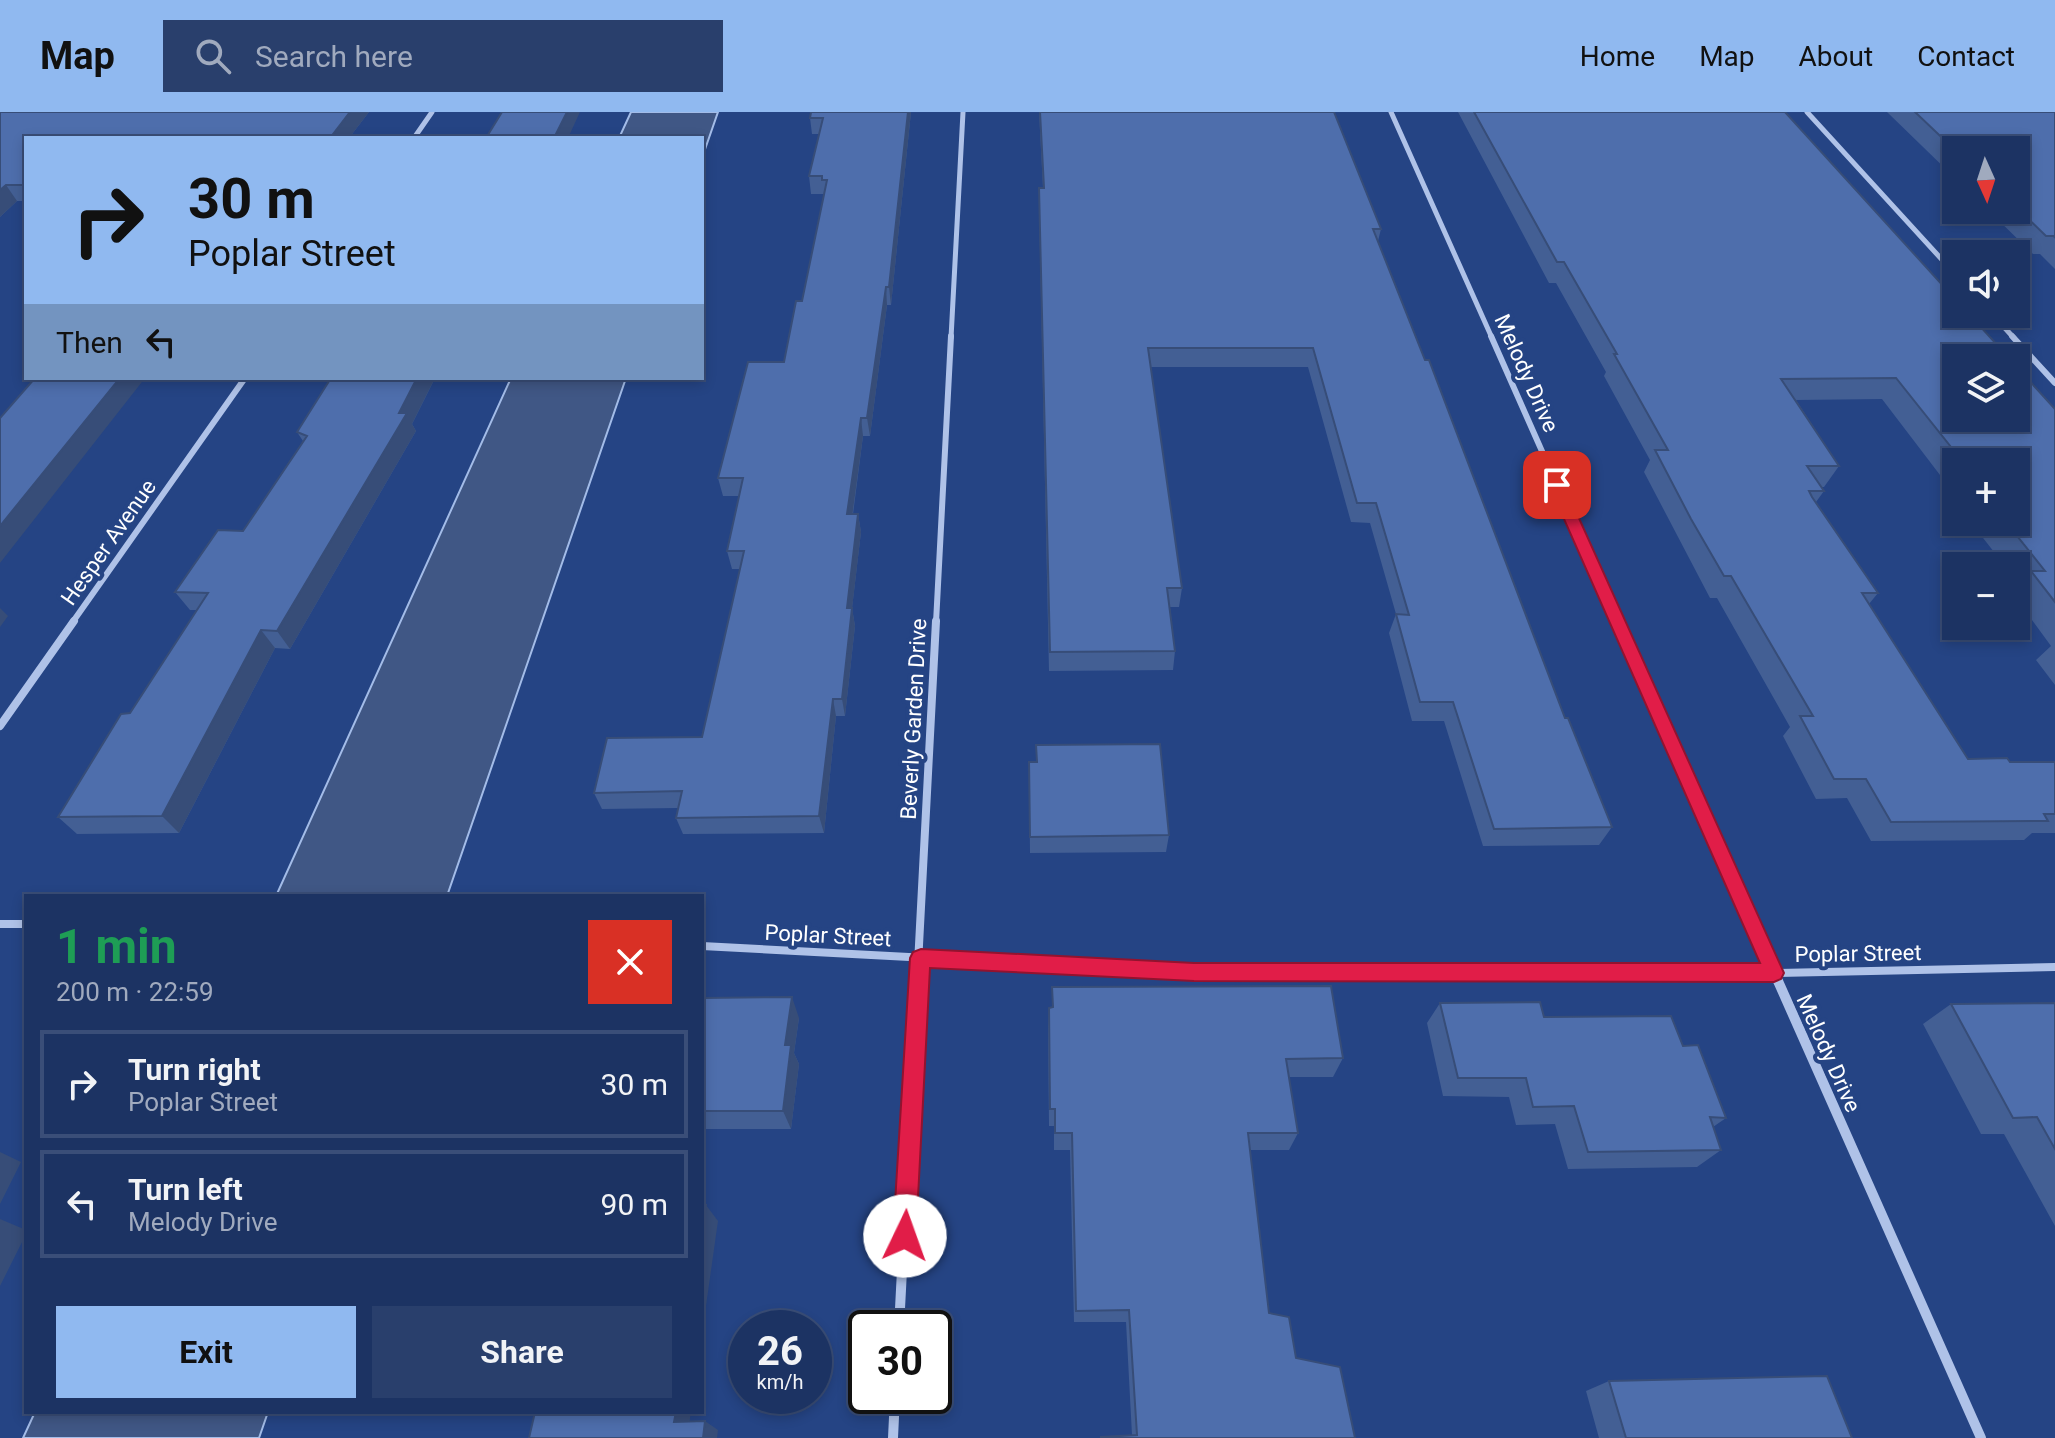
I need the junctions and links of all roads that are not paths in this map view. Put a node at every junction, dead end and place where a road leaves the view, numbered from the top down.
1 (432, 112) edge
2 (963, 112) edge
3 (1391, 112) edge
4 (1807, 112) edge
5 (415, 136) edge
6 (1942, 260) edge
7 (2005, 328) edge
8 (244, 380) edge
9 (2055, 383) edge
10 (0, 726) edge
11 (0, 924) edge
12 (24, 924) edge
13 (704, 946) edge
14 (921, 958) junction
15 (2055, 967) edge
16 (1774, 973) junction
17 (900, 1310) edge
18 (894, 1414) edge
19 (893, 1438) edge
20 (1981, 1438) edge

1 - 5 street
2 - 14 street, Beverly Garden Drive
3 - 16 street, Melody Drive
4 - 6 street
7 - 9 street
8 - 10 street, Hesper Avenue
11 - 12 street
13 - 14 street, Poplar Street
14 - 16 street, Poplar Street
14 - 17 street, Beverly Garden Drive
15 - 16 street, Poplar Street
16 - 20 street, Melody Drive
18 - 19 street

